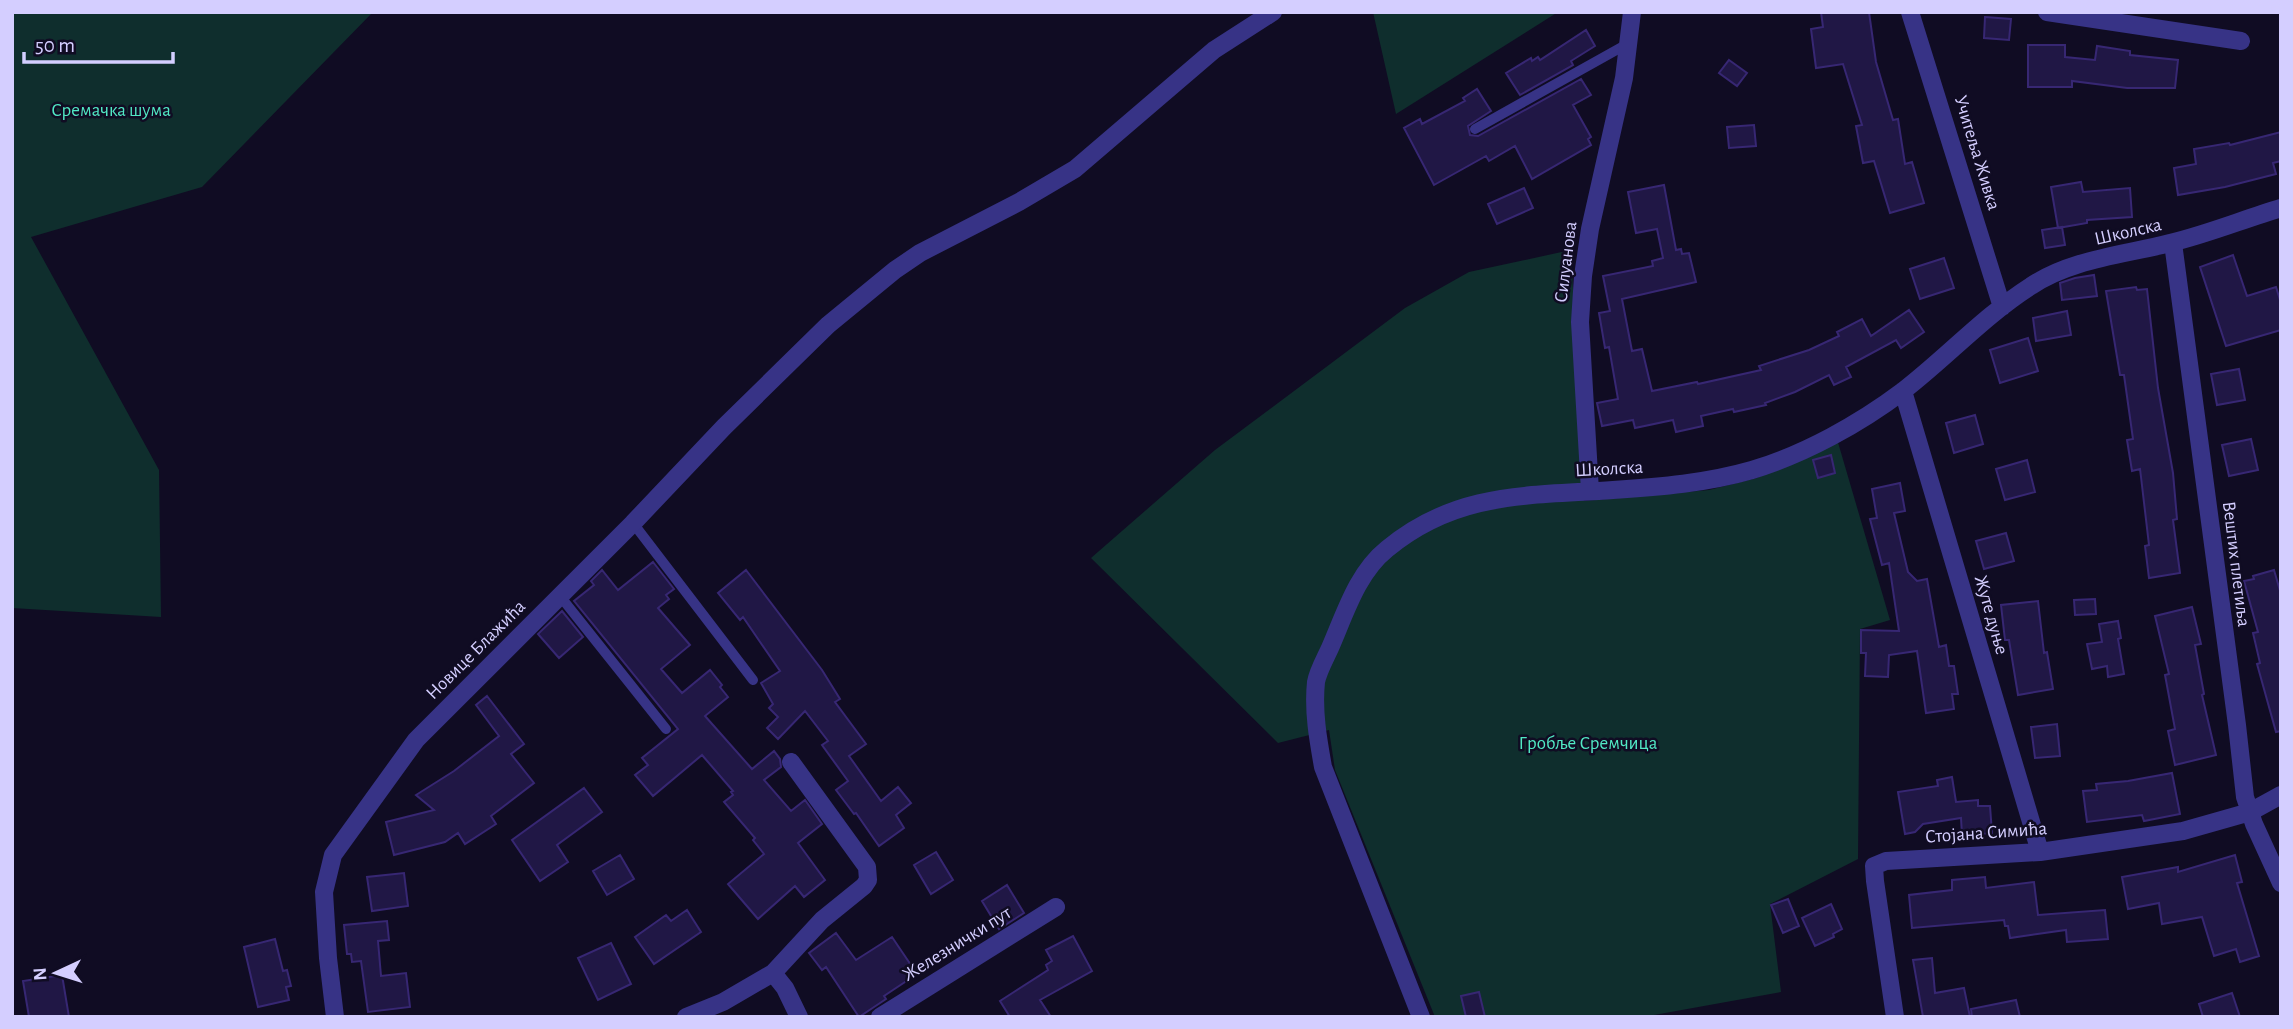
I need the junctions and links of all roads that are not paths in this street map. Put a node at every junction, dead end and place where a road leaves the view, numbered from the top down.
1 (1273, 12) edge
2 (1632, 12) edge
3 (1910, 12) edge
4 (2048, 12) edge
5 (2241, 41) dead end
6 (1629, 43) junction
7 (1475, 129) dead end
8 (2281, 208) edge
9 (2173, 243) junction
10 (2002, 307) junction
11 (1903, 391) junction
12 (1590, 491) junction
13 (633, 523) junction
14 (560, 596) junction
15 (752, 680) dead end
16 (666, 729) dead end
17 (791, 762) dead end
18 (2281, 795) edge
19 (2250, 812) junction
20 (2039, 852) junction
21 (2281, 883) edge
22 (1056, 907) dead end
23 (773, 973) junction
24 (335, 1017) edge
25 (686, 1017) edge
26 (799, 1017) edge
27 (880, 1017) edge
28 (1421, 1017) edge
29 (1895, 1017) edge

1 - 13 street, Новице Блажића
2 - 6 street, Силуанова
3 - 10 street, Учитеља Живка
4 - 5 street
6 - 7 lane
6 - 12 street, Силуанова
8 - 9 street, Школска
9 - 10 street, Школска
9 - 19 street, Вештих плетиља
10 - 11 street, Школска
11 - 12 street, Школска
11 - 20 street, Жуте дуње
12 - 28 street, Школска
13 - 14 street, Новице Блажића
13 - 15 lane
14 - 16 lane
14 - 24 street, Новице Блажића
17 - 23 street
18 - 19 street, Стојана Симића
19 - 20 street, Стојана Симића
19 - 21 street, Вештих плетиља
20 - 29 street, Стојана Симића
22 - 27 street, Железнички пут
23 - 25 street
23 - 26 street

